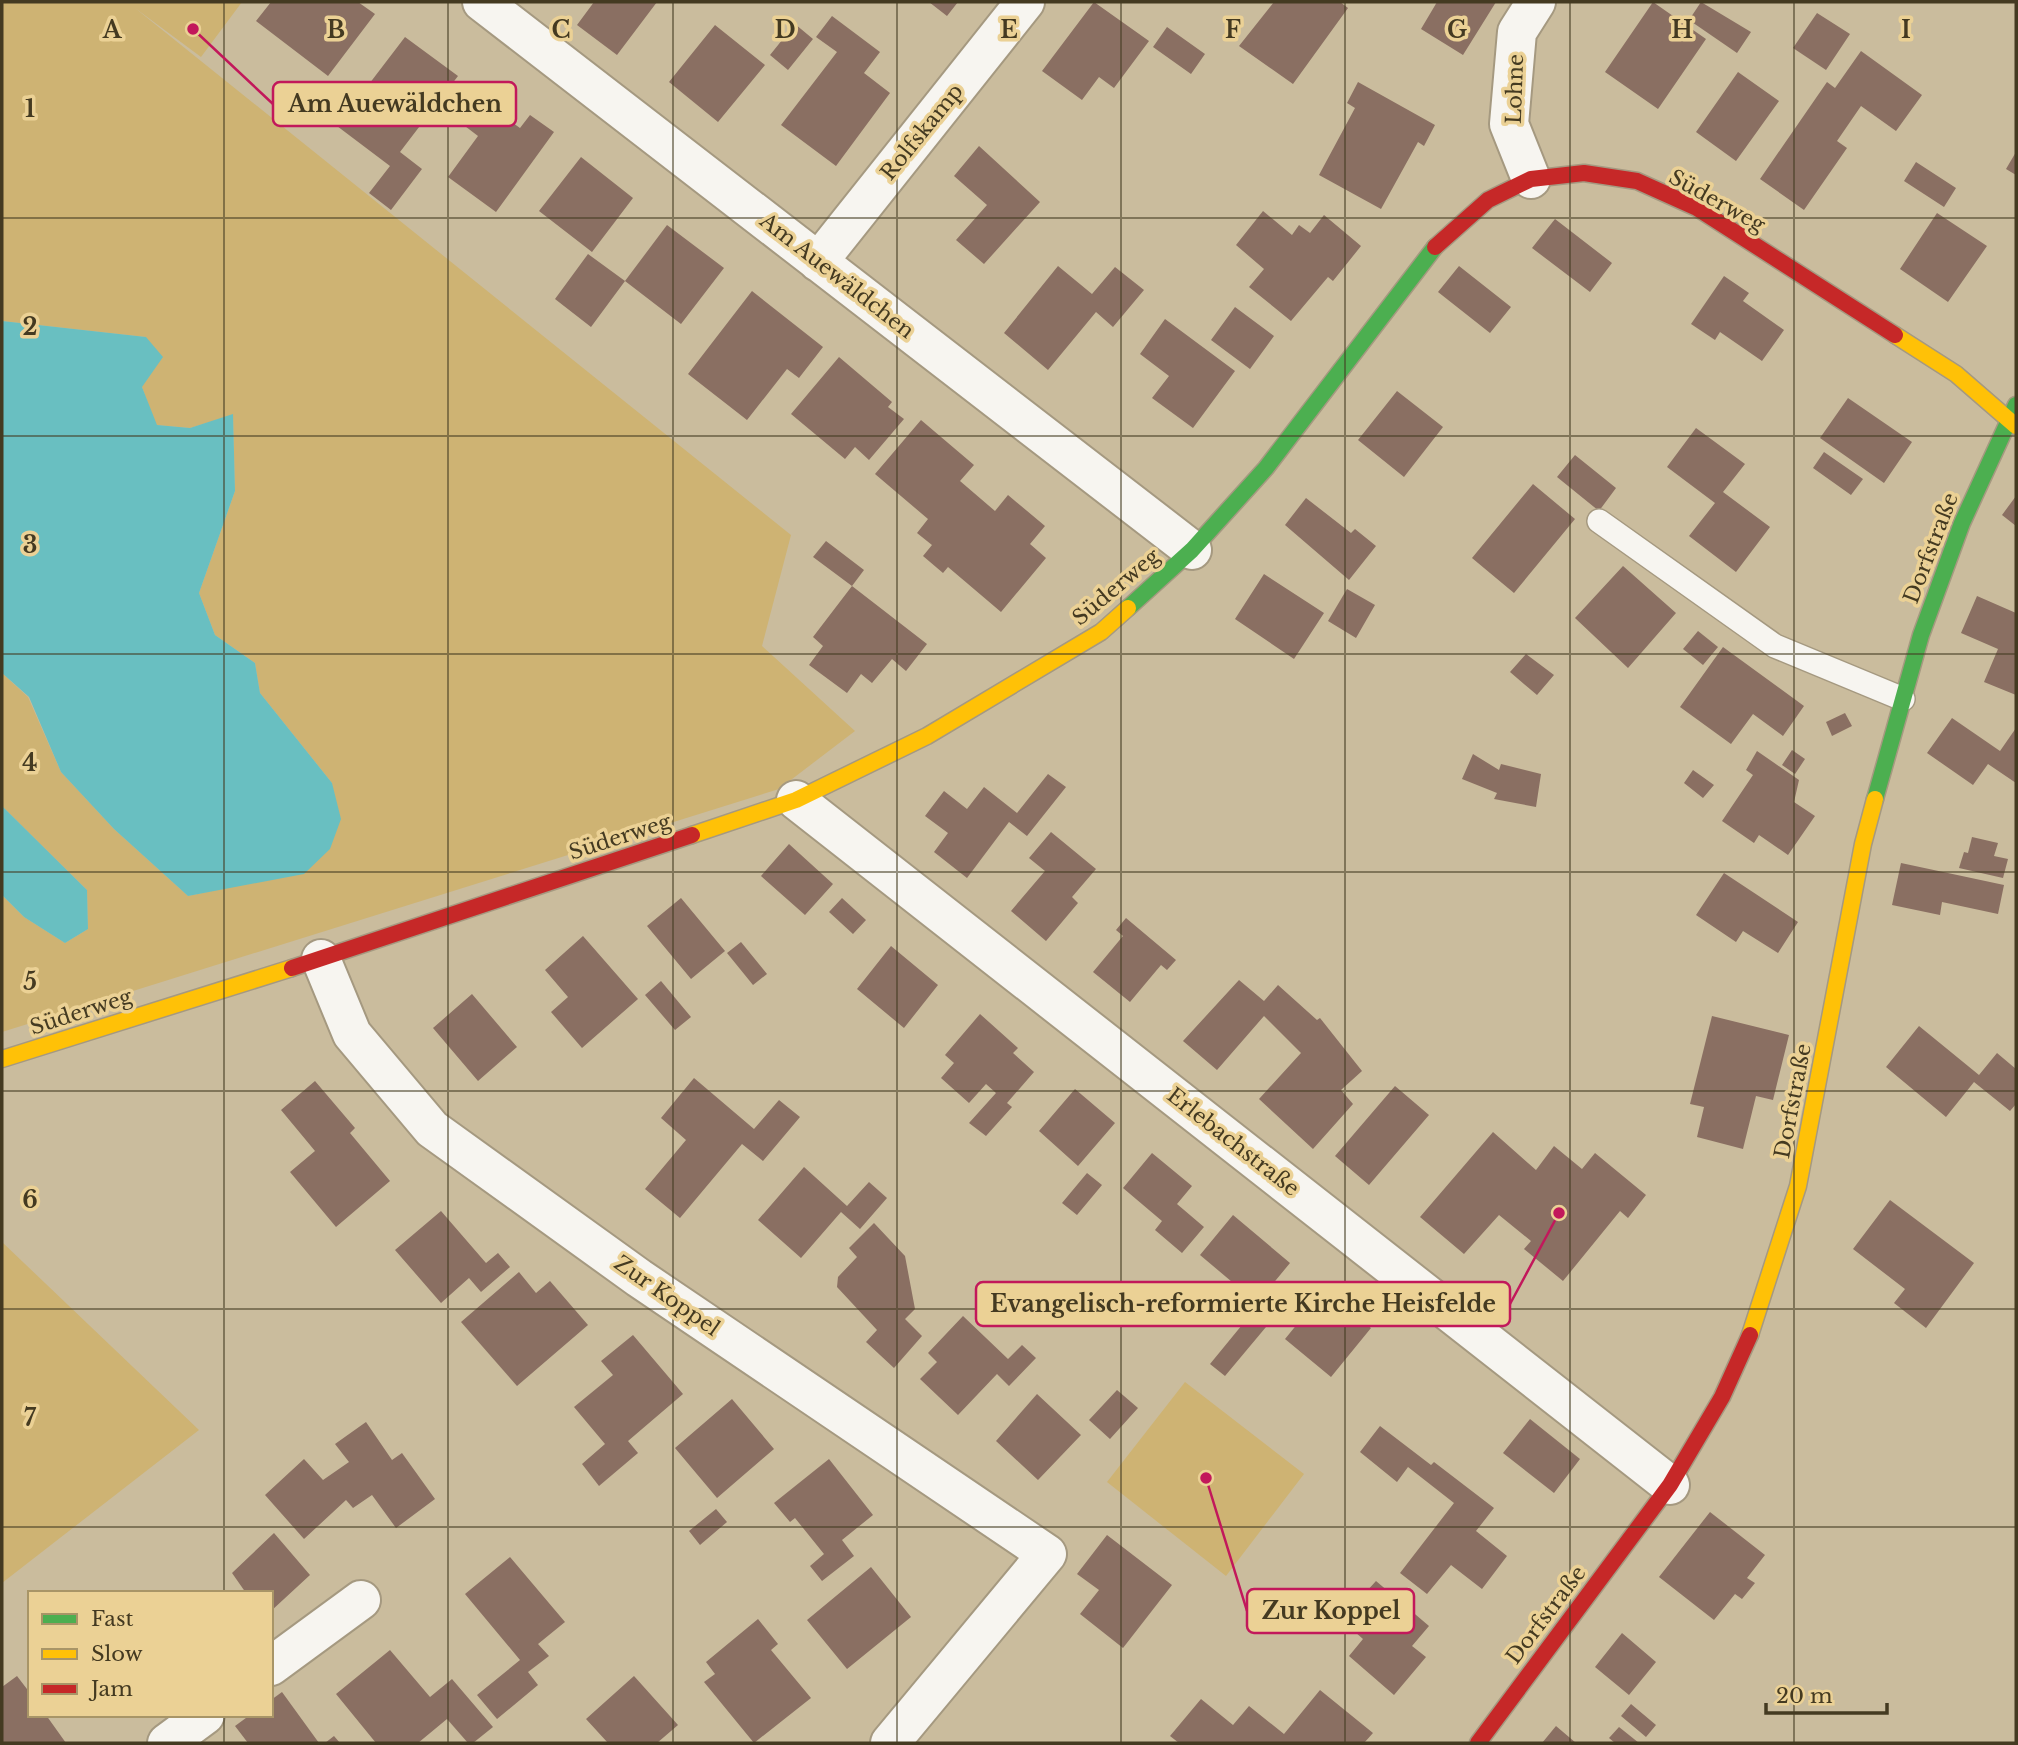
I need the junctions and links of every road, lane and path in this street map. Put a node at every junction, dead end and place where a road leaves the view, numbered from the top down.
1 (482, 2) edge
2 (1026, 2) edge
3 (1536, 2) edge
4 (1531, 178) junction
5 (818, 262) junction
6 (2014, 416) edge
7 (1600, 521) dead end
8 (1192, 550) junction
9 (1903, 699) junction
10 (796, 800) junction
11 (321, 959) junction
12 (2, 1059) edge
13 (1670, 1485) junction
14 (360, 1600) dead end
15 (273, 1665) edge
16 (202, 1717) edge
17 (167, 1743) edge
18 (890, 1743) edge
19 (1478, 1743) edge

1 - 5 street, Am Auewäldchen
2 - 5 street, Rolfskamp
3 - 4 street, Lohne
4 - 6 street, Süderweg
4 - 8 street, Süderweg
5 - 8 street, Am Auewäldchen
6 - 9 street, Dorfstraße
7 - 9 lane
8 - 10 street, Süderweg
9 - 13 street, Dorfstraße
10 - 11 street, Süderweg
10 - 13 street, Erlebachstraße
11 - 12 street, Süderweg
11 - 18 street, Zur Koppel
13 - 19 street, Dorfstraße
14 - 15 street
16 - 17 street

